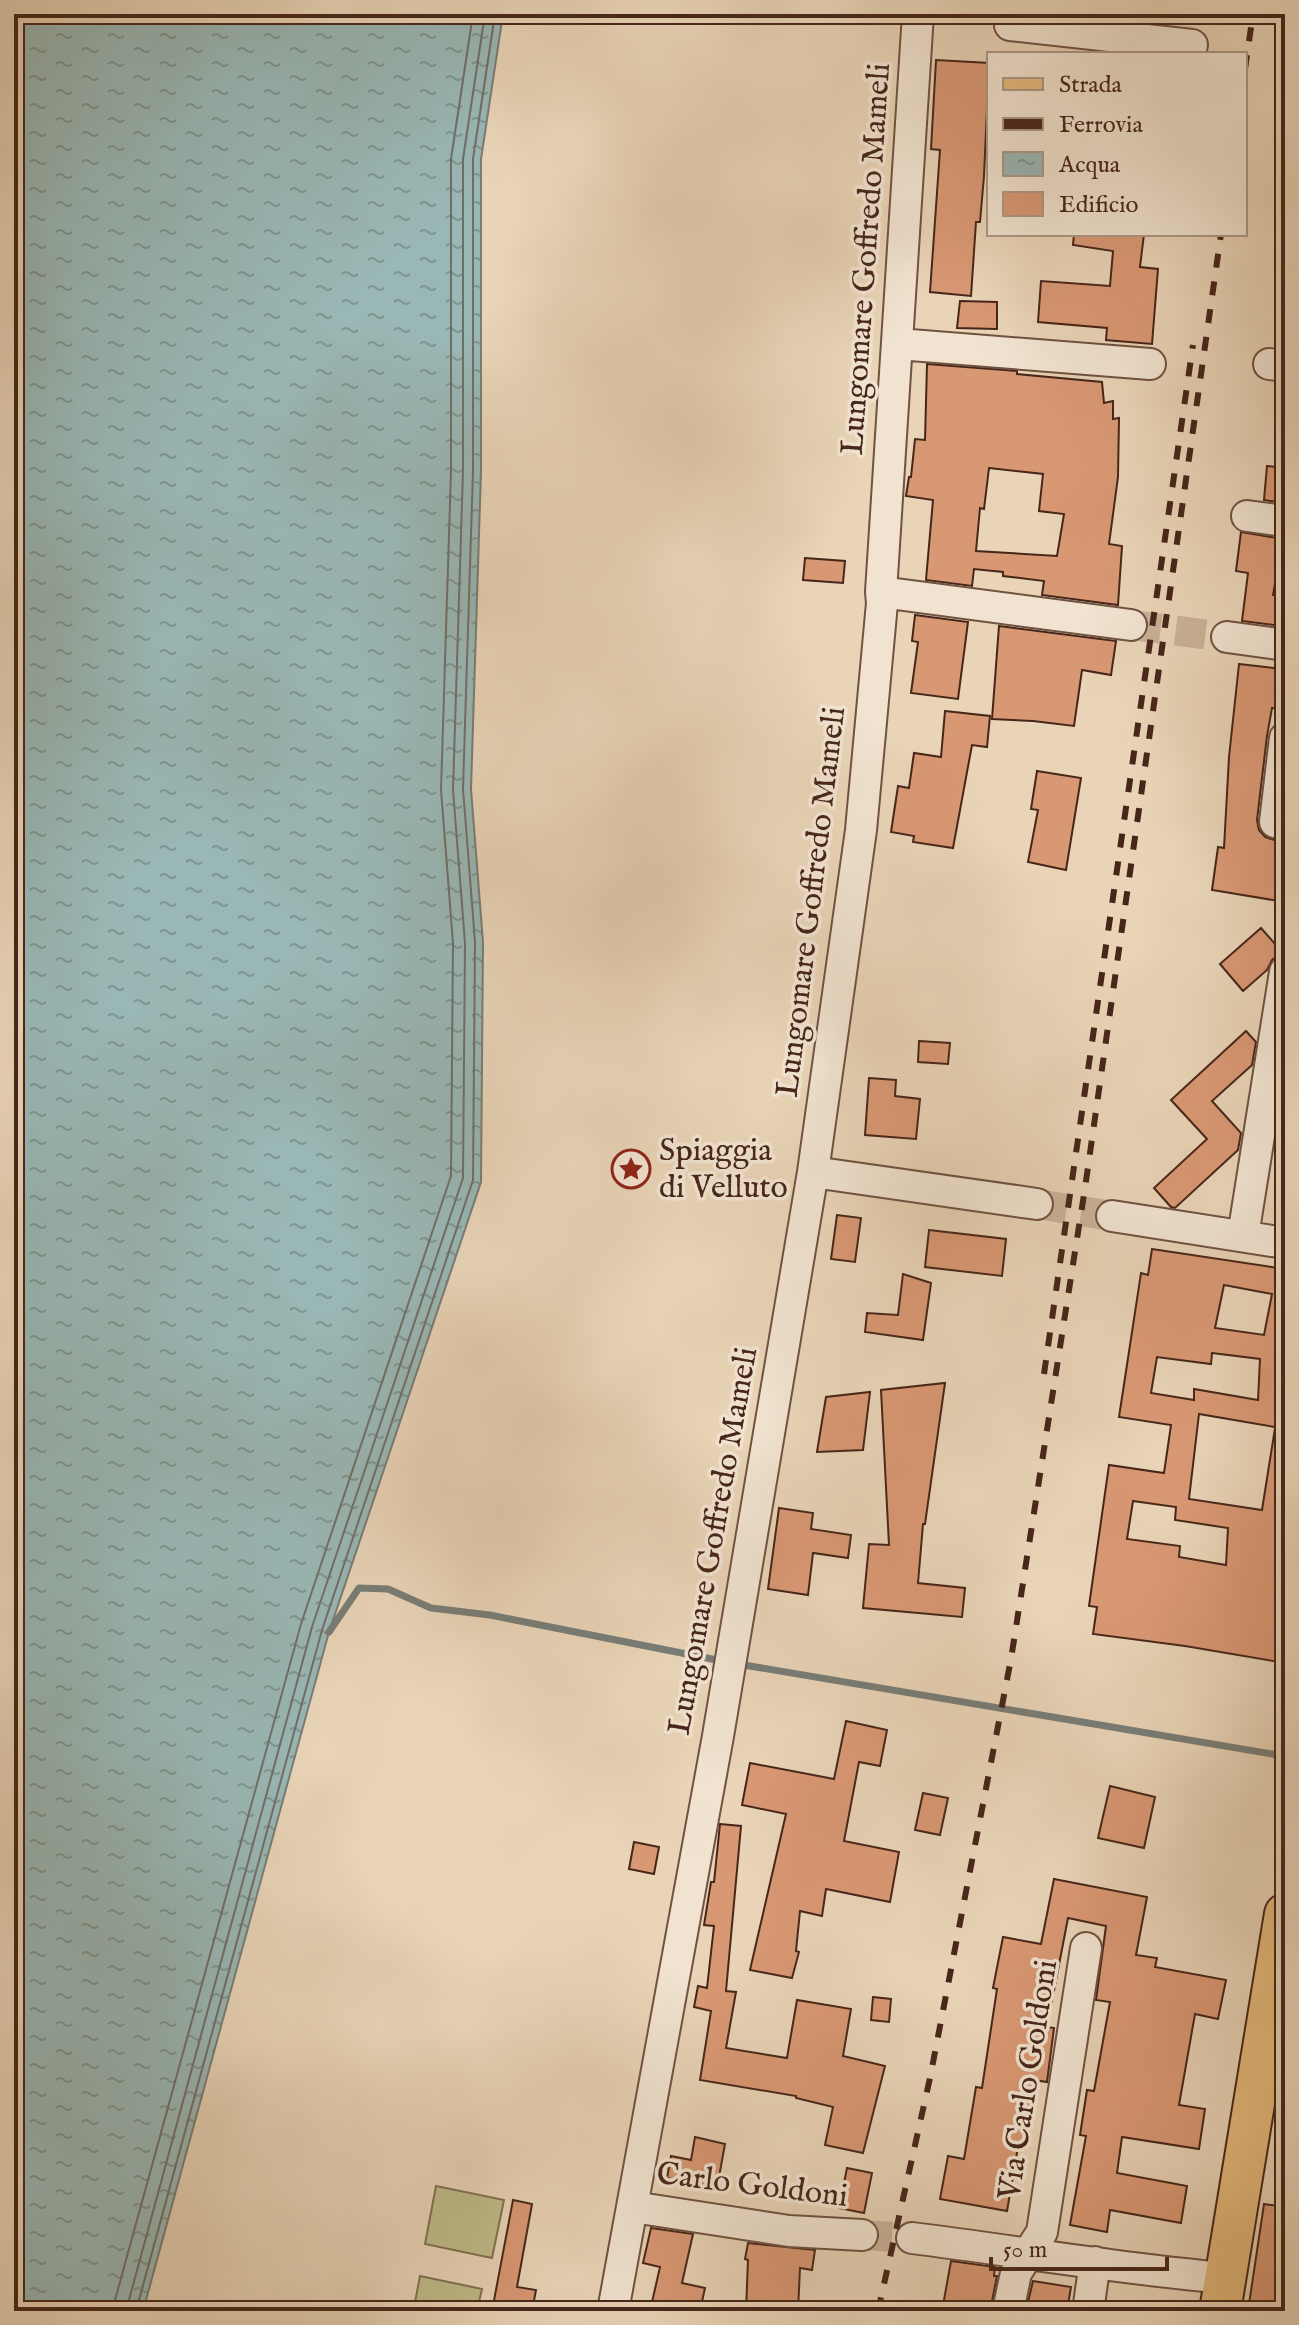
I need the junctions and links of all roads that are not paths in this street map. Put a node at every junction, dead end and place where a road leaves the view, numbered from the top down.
1 (918, 14) edge
2 (1010, 20) edge
3 (1192, 45) dead end
4 (898, 344) junction
5 (1150, 364) dead end
6 (1247, 516) dead end
7 (1285, 521) edge
8 (881, 592) junction
9 (1131, 625) tunnel mouth
10 (1227, 637) tunnel mouth
11 (1285, 645) edge
12 (1285, 738) edge
13 (1275, 822) dead end
14 (1285, 972) edge
15 (813, 1172) junction
16 (1037, 1204) tunnel mouth
17 (1112, 1216) tunnel mouth
18 (1243, 1236) junction
19 (1285, 1243) edge
20 (1285, 1914) edge
21 (1086, 1948) dead end
22 (1271, 2085) edge
23 (633, 2207) junction
24 (862, 2235) tunnel mouth
25 (912, 2238) tunnel mouth
26 (1029, 2252) junction
27 (1095, 2262) junction
28 (1223, 2295) edge
29 (613, 2311) edge
30 (1008, 2311) edge
31 (1088, 2311) edge

1 - 4 street, Lungomare Goffredo Mameli
2 - 3 street
4 - 5 street
4 - 8 street, Lungomare Goffredo Mameli
6 - 7 street
8 - 9 street
8 - 15 street, Lungomare Goffredo Mameli
10 - 11 street
12 - 13 street
14 - 18 street
15 - 16 street
15 - 23 street, Lungomare Goffredo Mameli
17 - 18 street
18 - 19 street
20 - 22 main road
21 - 26 street, Via Carlo Goldoni
22 - 28 main road
23 - 24 street, Carlo Goldoni
23 - 29 street, Lungomare Goffredo Mameli
25 - 26 street
26 - 27 street
26 - 30 street, Via Carlo Goldoni
27 - 28 street
27 - 31 street

